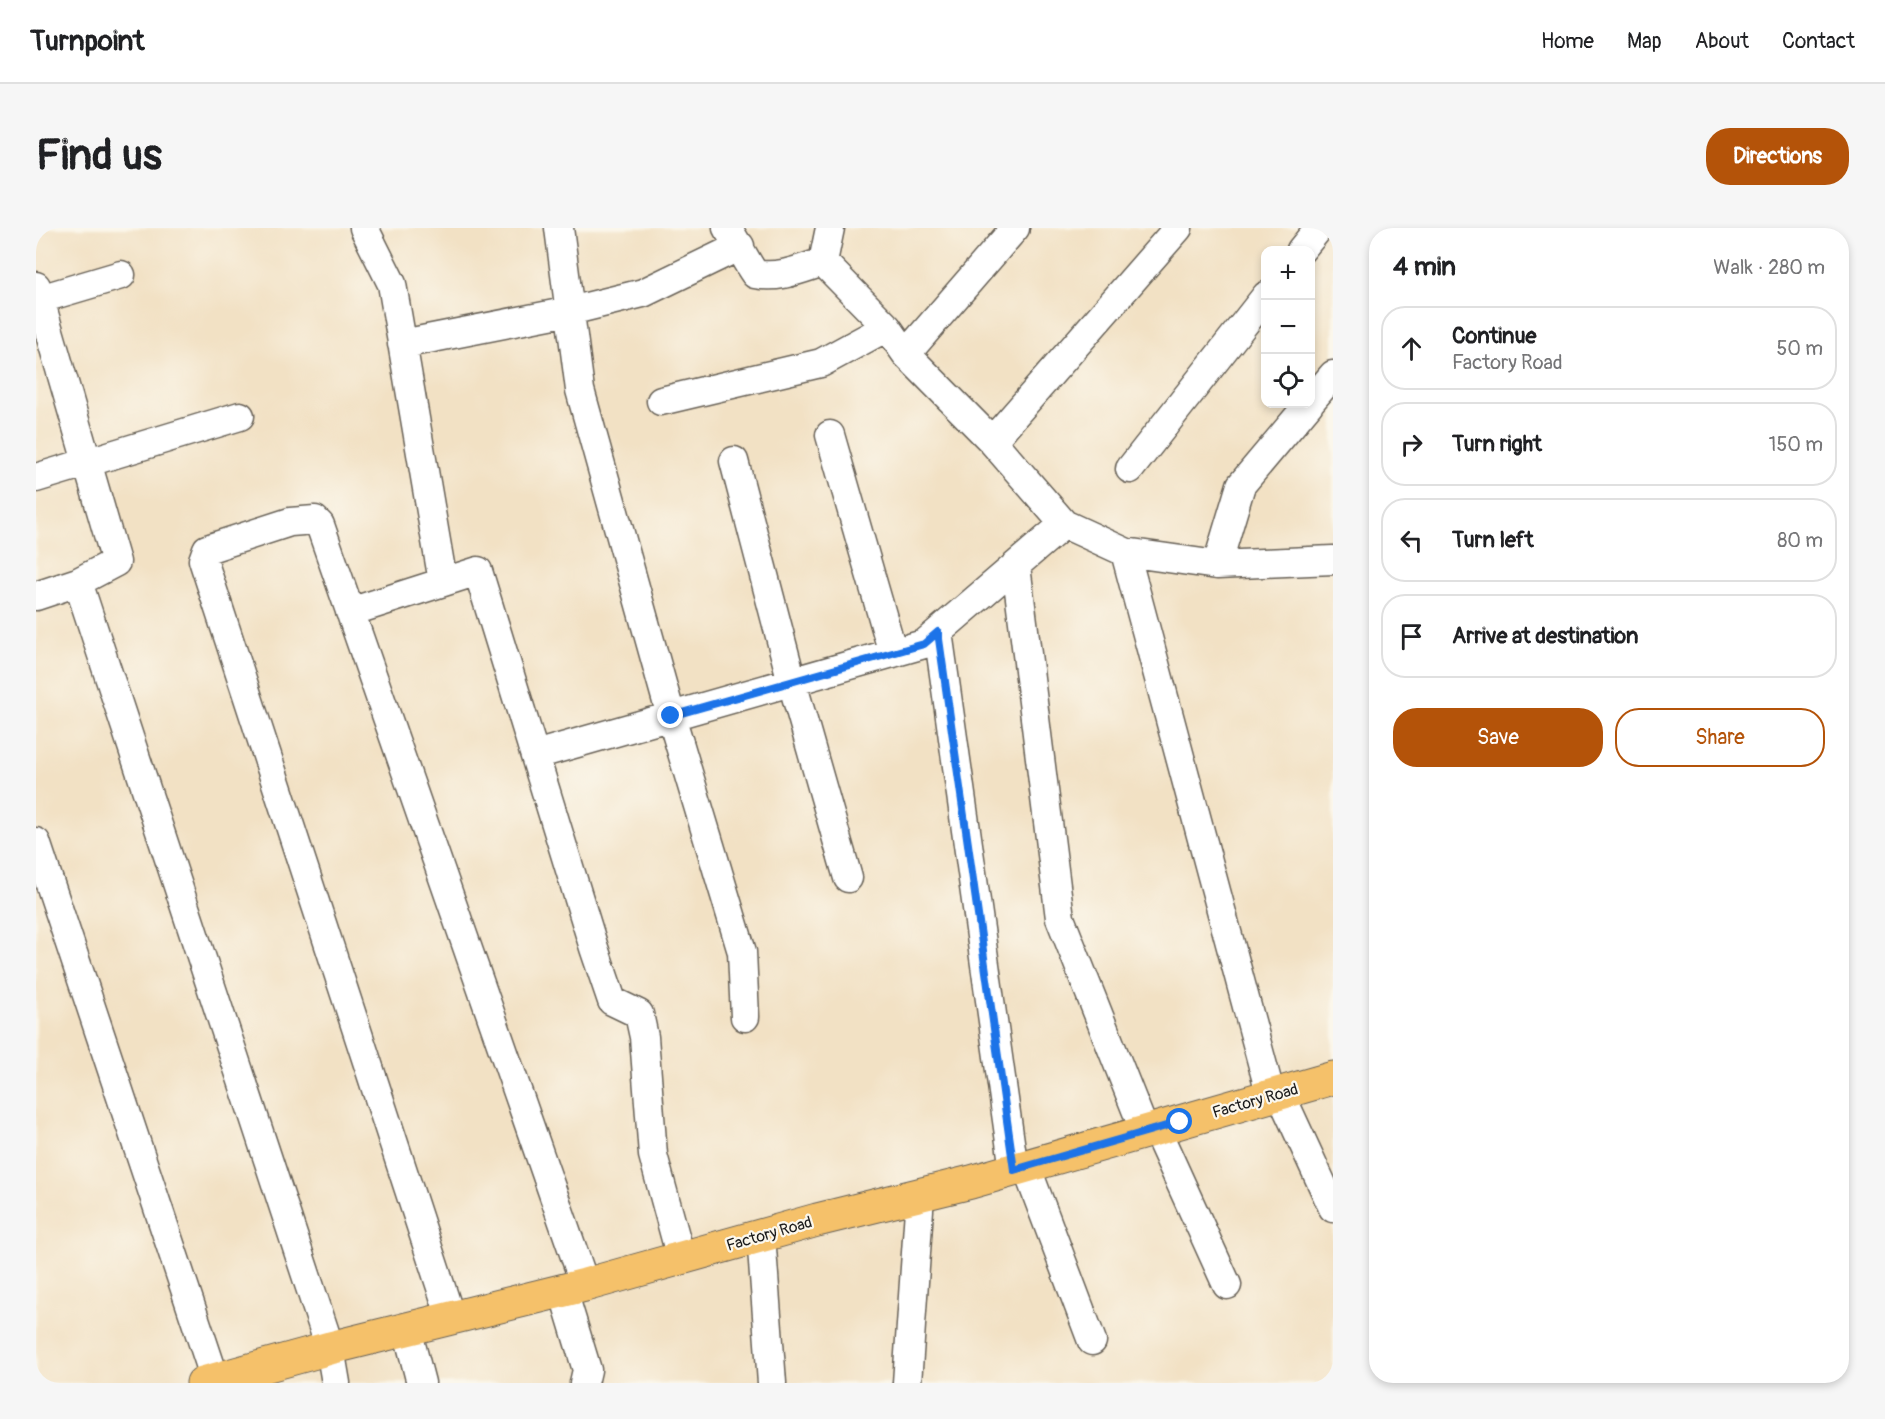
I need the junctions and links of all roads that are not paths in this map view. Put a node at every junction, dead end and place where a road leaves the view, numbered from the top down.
1 (364, 228) edge
2 (559, 228) edge
3 (830, 228) edge
4 (1016, 228) edge
5 (1178, 228) edge
6 (1319, 228) edge
7 (734, 237) edge
8 (1304, 246) edge
9 (823, 262) junction
10 (121, 275) dead end
11 (38, 292) edge
12 (1263, 300) edge
13 (570, 311) junction
14 (887, 327) junction
15 (402, 344) junction
16 (906, 354) junction
17 (47, 363) edge
18 (1333, 375) edge
19 (1315, 397) edge
20 (661, 401) dead end
21 (1306, 408) edge
22 (240, 416) dead end
23 (830, 435) dead end
24 (992, 441) junction
25 (734, 460) dead end
26 (87, 462) junction
27 (1130, 470) dead end
28 (36, 478) edge
29 (1064, 524) junction
30 (1125, 552) junction
31 (1333, 560) edge
32 (1016, 566) junction
33 (1216, 566) junction
34 (78, 582) junction
35 (443, 582) junction
36 (36, 596) edge
37 (351, 612) junction
38 (938, 632) junction
39 (892, 653) junction
40 (792, 682) junction
41 (671, 716) junction
42 (535, 755) junction
43 (36, 842) edge
44 (848, 878) dead end
45 (745, 1017) dead end
46 (1333, 1078) edge
47 (1276, 1094) junction
48 (1150, 1130) junction
49 (1020, 1168) junction
50 (920, 1195) junction
51 (1333, 1208) edge
52 (760, 1235) junction
53 (681, 1258) junction
54 (1227, 1285) dead end
55 (574, 1288) junction
56 (451, 1318) junction
57 (407, 1329) junction
58 (1092, 1341) dead end
59 (330, 1348) junction
60 (209, 1381) edge
61 (336, 1383) edge
62 (421, 1383) edge
63 (584, 1383) edge
64 (772, 1383) edge
65 (908, 1383) edge

1 - 15 street
2 - 13 street
3 - 9 street
4 - 16 street
5 - 24 street
6 - 8 street
7 - 9 street
7 - 13 street
9 - 14 street
10 - 11 street
11 - 17 street
12 - 27 street
13 - 15 street
13 - 41 street
14 - 16 street
14 - 20 street
15 - 35 street
16 - 24 street
17 - 26 street
18 - 19 street
21 - 33 street
22 - 26 street
23 - 39 street
24 - 29 street
25 - 40 street
26 - 28 street
26 - 34 street
29 - 30 street
29 - 32 street
30 - 33 street
30 - 47 street
31 - 33 street
32 - 38 street
32 - 48 street
34 - 36 street
34 - 59 street
35 - 37 street
35 - 42 street
37 - 55 street
37 - 56 street
38 - 39 street
38 - 49 street
39 - 40 street
40 - 41 street
40 - 44 street
41 - 42 street
41 - 45 street
42 - 53 street
43 - 60 street
46 - 47 main road, Factory Road
47 - 48 main road, Factory Road
47 - 51 street
48 - 49 main road, Factory Road
48 - 54 street
49 - 50 main road, Factory Road
49 - 58 street
50 - 52 main road, Factory Road
50 - 65 street
52 - 53 main road, Factory Road
52 - 64 street
53 - 55 main road, Factory Road
55 - 56 main road, Factory Road
55 - 63 street
56 - 57 main road, Factory Road
57 - 59 main road, Factory Road
57 - 62 street
59 - 60 main road, Factory Road
59 - 61 street

